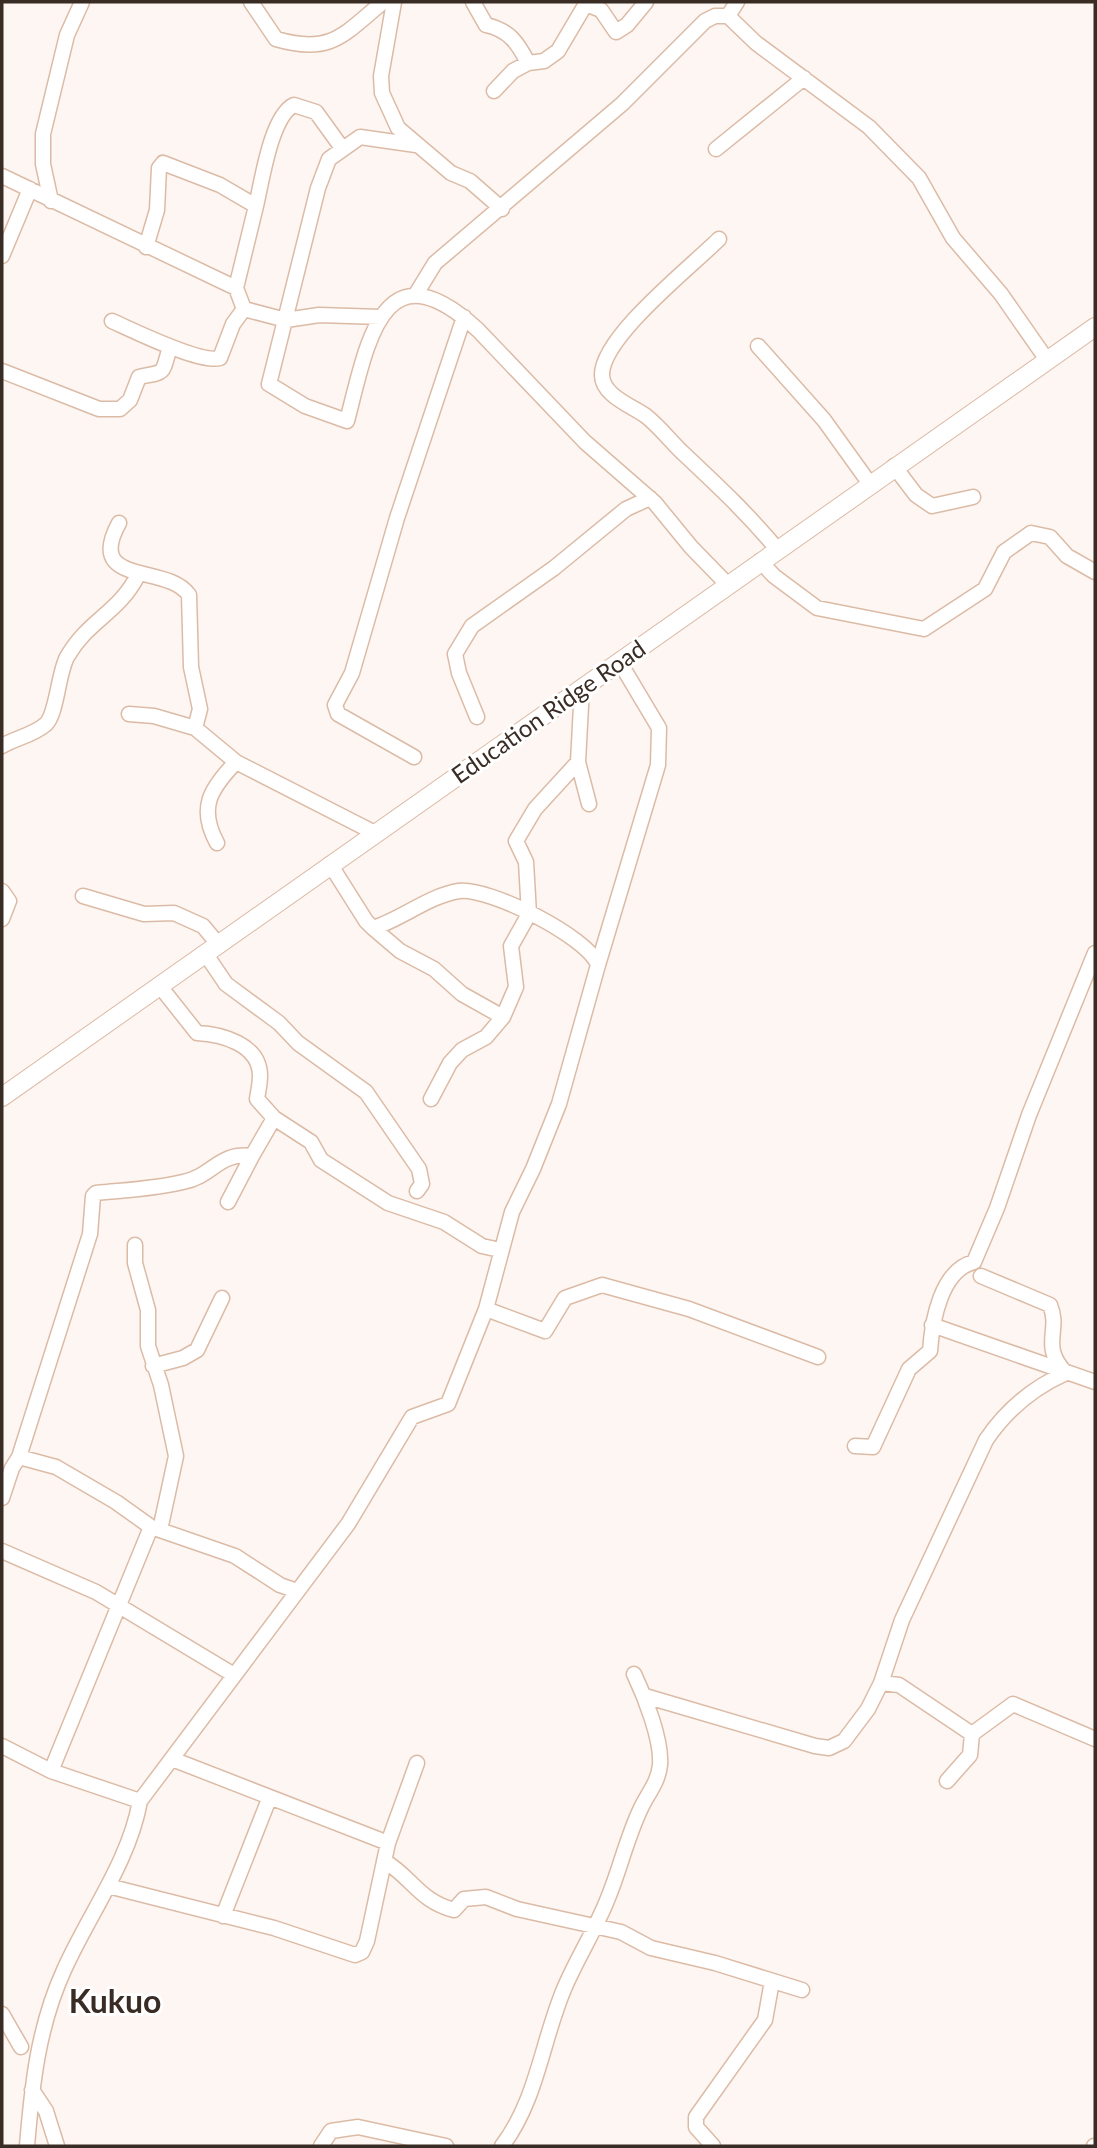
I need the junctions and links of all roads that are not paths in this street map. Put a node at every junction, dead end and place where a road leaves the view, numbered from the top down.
1 (82, 2) edge
2 (251, 2) edge
3 (383, 2) edge
4 (394, 2) edge
5 (473, 2) edge
6 (646, 2) edge
7 (737, 2) edge
8 (586, 3) edge
9 (728, 16) junction
10 (528, 63) junction
11 (804, 78) junction
12 (494, 91) dead end
13 (416, 145) junction
14 (342, 148) junction
15 (716, 149) dead end
16 (2, 176) edge
17 (30, 189) junction
18 (51, 201) junction
19 (256, 206) junction
20 (502, 209) junction
21 (719, 239) dead end
22 (146, 247) junction
23 (2, 256) edge
24 (236, 288) junction
25 (416, 294) junction
26 (244, 309) junction
27 (381, 317) junction
28 (464, 317) junction
29 (286, 320) junction
30 (111, 321) dead end
31 (1095, 327) edge
32 (758, 346) dead end
33 (170, 347) junction
34 (1048, 360) junction
35 (2, 371) edge
36 (894, 466) junction
37 (870, 484) junction
38 (650, 498) junction
39 (973, 498) dead end
40 (119, 523) dead end
41 (777, 549) junction
42 (760, 561) junction
43 (1095, 572) edge
44 (138, 575) junction
45 (727, 584) junction
46 (619, 661) junction
47 (582, 687) junction
48 (129, 714) dead end
49 (477, 716) dead end
50 (195, 728) junction
51 (2, 746) edge
52 (414, 757) dead end
53 (236, 762) junction
54 (578, 762) junction
55 (589, 804) dead end
56 (374, 833) junction
57 (217, 843) dead end
58 (330, 864) junction
59 (2, 891) edge
60 (83, 896) dead end
61 (529, 914) junction
62 (2, 919) edge
63 (373, 928) junction
64 (212, 949) junction
65 (1095, 953) edge
66 (598, 965) junction
67 (159, 985) junction
68 (503, 1017) junction
69 (2, 1097) edge
70 (431, 1099) dead end
71 (274, 1118) junction
72 (252, 1156) junction
73 (417, 1191) dead end
74 (228, 1202) dead end
75 (135, 1245) dead end
76 (500, 1250) junction
77 (981, 1276) dead end
78 (222, 1298) dead end
79 (486, 1309) junction
80 (932, 1325) junction
81 (818, 1357) dead end
82 (153, 1366) junction
83 (1066, 1373) junction
84 (1095, 1382) edge
85 (855, 1446) dead end
86 (19, 1457) junction
87 (2, 1498) edge
88 (156, 1528) junction
89 (2, 1552) edge
90 (297, 1591) junction
91 (117, 1605) junction
92 (887, 1661) junction
93 (634, 1674) dead end
94 (234, 1675) junction
95 (881, 1683) junction
96 (899, 1685) junction
97 (645, 1696) junction
98 (972, 1734) junction
99 (1095, 1739) edge
100 (2, 1745) edge
101 (172, 1759) junction
102 (417, 1762) dead end
103 (51, 1770) junction
104 (947, 1781) dead end
105 (269, 1799) junction
106 (140, 1801) junction
107 (388, 1843) junction
108 (384, 1861) junction
109 (108, 1886) junction
110 (223, 1916) junction
111 (595, 1928) junction
112 (772, 1981) junction
113 (803, 1990) dead end
114 (2, 2014) edge
115 (2, 2045) edge
116 (21, 2047) junction
117 (36, 2051) junction
118 (32, 2090) junction
119 (438, 2145) edge
120 (27, 2146) edge
121 (58, 2146) edge
122 (321, 2146) edge
123 (502, 2146) edge
124 (713, 2146) edge

1 - 18 street
2 - 3 street
4 - 13 street
5 - 10 street
6 - 8 street
7 - 9 street
8 - 10 street
9 - 11 street
9 - 20 street
10 - 12 street
11 - 15 street
11 - 34 street
13 - 14 street
13 - 20 street
14 - 19 street
14 - 29 street
16 - 17 street
17 - 18 street
17 - 23 street
18 - 22 street
19 - 22 street
19 - 24 street
20 - 25 street
21 - 41 street
22 - 24 street
24 - 26 street
25 - 27 street
25 - 28 street
26 - 29 street
26 - 33 street
27 - 29 street
27 - 29 street
28 - 38 street
28 - 52 street
30 - 33 street
31 - 34 main road, Education Ridge Road
32 - 37 street
33 - 35 street
34 - 36 main road, Education Ridge Road
36 - 37 main road, Education Ridge Road
36 - 39 street
37 - 41 main road, Education Ridge Road
38 - 45 street
38 - 49 street
40 - 44 street
41 - 42 main road, Education Ridge Road
42 - 43 street
42 - 45 main road, Education Ridge Road
44 - 50 street
44 - 51 street
45 - 46 main road, Education Ridge Road
46 - 47 main road, Education Ridge Road
46 - 66 street
47 - 54 street
47 - 56 main road, Education Ridge Road
48 - 50 street
50 - 53 street
53 - 56 street
53 - 57 street
54 - 55 street
54 - 61 street
56 - 58 main road, Education Ridge Road
58 - 63 street
58 - 64 main road, Education Ridge Road
59 - 62 street
60 - 64 street
61 - 63 street
61 - 66 street
61 - 68 street
63 - 68 street
64 - 67 main road, Education Ridge Road
64 - 73 street
65 - 80 street
66 - 76 street
67 - 69 main road, Education Ridge Road
67 - 71 street
68 - 70 street
71 - 72 street
71 - 76 street
72 - 74 street
72 - 86 street
75 - 82 street
76 - 79 street
77 - 83 street
78 - 82 street
79 - 81 street
79 - 90 street
80 - 83 street
80 - 85 street
82 - 88 street
83 - 84 street
83 - 92 street
86 - 87 street
86 - 88 street
88 - 90 street
88 - 91 street
89 - 91 street
90 - 94 street
91 - 94 street
91 - 103 street
92 - 95 street
92 - 96 street
93 - 97 street
94 - 101 street
95 - 96 street
95 - 97 street
96 - 98 street
97 - 111 street
98 - 99 street
98 - 104 street
100 - 103 street
101 - 105 street
101 - 106 street
102 - 107 street
103 - 106 street
105 - 107 street
105 - 110 street
106 - 109 street
107 - 108 street
108 - 110 street
108 - 111 street
109 - 110 street
109 - 117 street
111 - 112 street
111 - 123 street
112 - 113 street
112 - 124 street
114 - 116 street
115 - 116 street
116 - 117 street
117 - 118 street
118 - 120 street
118 - 121 street
119 - 122 street

